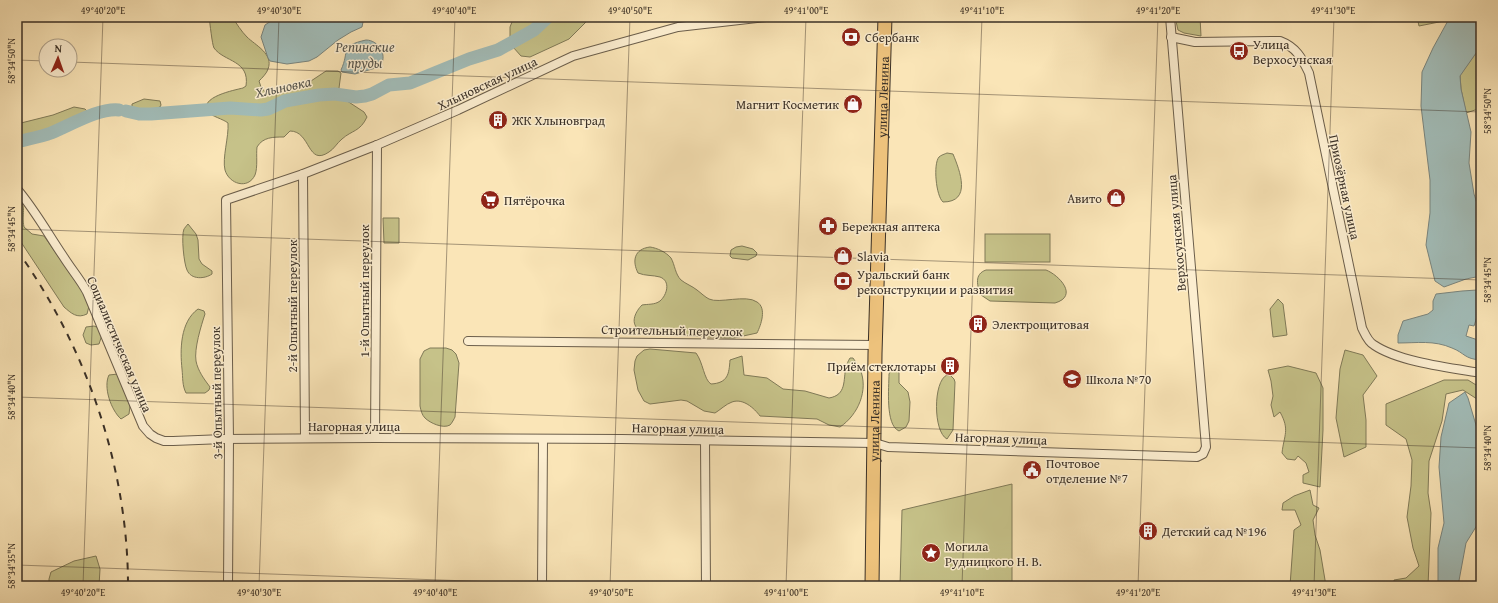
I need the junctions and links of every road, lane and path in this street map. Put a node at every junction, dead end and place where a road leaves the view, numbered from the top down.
1 (766, 17) edge
2 (885, 17) edge
3 (1170, 17) edge
4 (1171, 37) junction
5 (377, 145) junction
6 (303, 174) junction
7 (17, 189) edge
8 (226, 200) joint
9 (468, 341) dead end
10 (876, 345) junction
11 (1481, 373) edge
12 (146, 430) joint
13 (305, 438) junction
14 (375, 438) junction
15 (229, 439) junction
16 (543, 439) junction
17 (705, 441) junction
18 (875, 443) junction
19 (1206, 447) joint
20 (228, 586) edge
21 (542, 586) edge
22 (706, 586) edge
23 (872, 586) edge

1 - 5 street, Хлыновская улица
2 - 10 main road, улица Ленина
3 - 4 street, Верхосунская улица
4 - 11 street, Приозёрная улица
4 - 19 street, Верхосунская улица
5 - 6 street, Хлыновская улица
5 - 14 street, 1-й Опытный переулок
6 - 8 street, Хлыновская улица
6 - 13 street, 2-й Опытный переулок
7 - 12 street, Социалистическая улица
8 - 15 street, 3-й Опытный переулок
9 - 10 street, Строительный переулок
10 - 18 main road, улица Ленина
12 - 15 street, Нагорная улица
13 - 14 street, Нагорная улица
13 - 15 street, Нагорная улица
14 - 16 street, Нагорная улица
15 - 20 street, 3-й Опытный переулок
16 - 17 street, Нагорная улица
16 - 21 street
17 - 18 street, Нагорная улица
17 - 22 street
18 - 19 street, Нагорная улица
18 - 23 main road, улица Ленина

